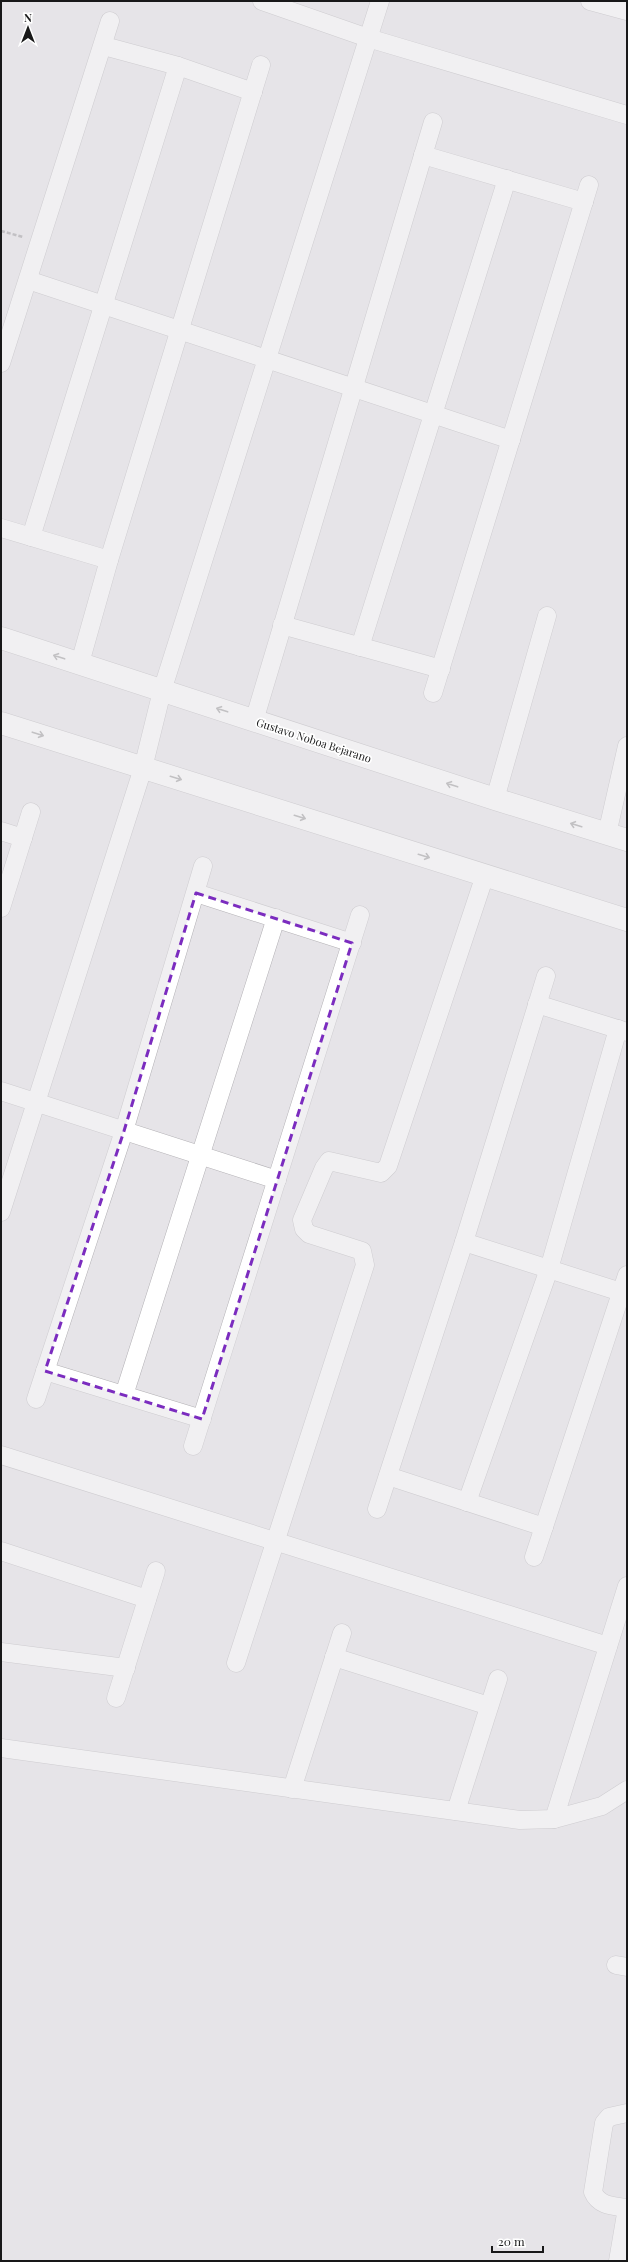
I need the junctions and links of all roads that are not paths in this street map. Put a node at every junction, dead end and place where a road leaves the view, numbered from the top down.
1 (262, 1) edge
2 (380, 1) edge
3 (590, 1) edge
4 (627, 11) edge
5 (110, 21) dead end
6 (368, 38) junction
7 (104, 46) junction
8 (261, 65) dead end
9 (178, 66) junction
10 (253, 92) junction
11 (627, 116) edge
12 (433, 122) dead end
13 (423, 155) junction
14 (507, 179) junction
15 (589, 185) dead end
16 (584, 202) junction
17 (28, 280) junction
18 (105, 305) junction
19 (180, 330) junction
20 (267, 358) junction
21 (1, 363) edge
22 (352, 389) junction
23 (434, 415) junction
24 (511, 440) junction
25 (1, 528) edge
26 (31, 537) junction
27 (109, 560) junction
28 (547, 616) dead end
29 (282, 625) junction
30 (1, 638) edge
31 (360, 647) junction
32 (80, 663) junction
33 (441, 669) junction
34 (162, 690) junction
35 (433, 693) dead end
36 (254, 721) junction
37 (1, 723) edge
38 (627, 746) edge
39 (143, 768) junction
40 (495, 800) junction
41 (31, 812) dead end
42 (1, 831) edge
43 (607, 834) junction
44 (23, 838) junction
45 (627, 840) edge
46 (204, 866) dead end
47 (485, 875) junction
48 (196, 893) junction
49 (1, 908) edge
50 (360, 915) dead end
51 (276, 918) junction
52 (627, 920) edge
53 (352, 942) junction
54 (546, 976) dead end
55 (537, 1004) junction
56 (622, 1030) edge
57 (1, 1091) edge
58 (36, 1102) junction
59 (124, 1130) junction
60 (202, 1155) junction
61 (277, 1180) junction
62 (1, 1212) edge
63 (464, 1242) junction
64 (549, 1269) junction
65 (627, 1275) edge
66 (624, 1293) edge
67 (45, 1371) junction
68 (124, 1395) junction
69 (36, 1399) dead end
70 (202, 1419) junction
71 (193, 1446) dead end
72 (1, 1455) edge
73 (388, 1476) junction
74 (467, 1502) junction
75 (377, 1509) dead end
76 (544, 1527) junction
77 (276, 1541) junction
78 (1, 1551) edge
79 (534, 1557) dead end
80 (156, 1571) dead end
81 (627, 1586) edge
82 (147, 1599) junction
83 (342, 1633) dead end
84 (608, 1646) junction
85 (1, 1652) edge
86 (334, 1657) junction
87 (236, 1663) dead end
88 (126, 1668) junction
89 (498, 1679) dead end
90 (116, 1698) dead end
91 (489, 1706) junction
92 (1, 1748) edge
93 (292, 1789) junction
94 (627, 1790) edge
95 (456, 1811) junction
96 (554, 1819) junction
97 (627, 2112) edge
98 (627, 2208) edge
99 (618, 2261) edge

1 - 6 street
2 - 6 street
3 - 4 street
5 - 7 street
6 - 11 street
6 - 20 street
7 - 9 street
7 - 17 street
8 - 10 street
9 - 10 street
9 - 18 street
10 - 19 street
12 - 13 street
13 - 14 street
13 - 22 street
14 - 16 street
14 - 23 street
15 - 16 street
16 - 24 street
17 - 18 street
17 - 21 street
18 - 19 street
18 - 26 street
19 - 20 street
19 - 27 street
20 - 22 street
20 - 34 street
22 - 23 street
22 - 29 street
23 - 24 street
23 - 31 street
24 - 33 street
25 - 26 street
26 - 27 street
27 - 32 street
28 - 40 street
29 - 31 street
29 - 36 street
32 -> 30 street, Gustavo Noboa Bejarano
31 - 33 street
32 - 34 street, Gustavo Noboa Bejarano
33 - 35 street
36 -> 34 street, Gustavo Noboa Bejarano
34 - 39 street
40 -> 36 street, Gustavo Noboa Bejarano
37 -> 39 street
38 - 43 street
39 -> 47 street
39 - 58 street
43 -> 40 street, Gustavo Noboa Bejarano
41 - 44 street
42 - 44 street
43 - 45 street, Gustavo Noboa Bejarano
44 - 49 street
46 - 48 street
47 - 52 street
47 - 77 street
48 - 51 street
48 - 59 street
50 - 53 street
51 - 53 street
51 - 60 street
53 - 61 street
54 - 55 street
55 - 56 street
55 - 63 street
56 - 64 street
57 - 58 street
58 - 59 street
58 - 62 street
59 - 60 street
59 - 67 street
60 - 61 street
60 - 68 street
61 - 70 street
63 - 64 street
63 - 73 street
64 - 66 street
64 - 74 street
65 - 66 street
66 - 76 street
67 - 68 street
67 - 69 street
68 - 70 street
70 - 71 street
72 - 77 street
73 - 74 street
73 - 75 street
74 - 76 street
76 - 79 street
77 - 84 street
77 - 87 street
78 - 82 street
80 - 82 street
81 - 84 street
82 - 88 street
83 - 86 street
84 - 96 street
85 - 88 street
86 - 91 street
86 - 93 street
88 - 90 street
89 - 91 street
91 - 95 street
92 - 93 street
93 - 95 street
94 - 96 street
95 - 96 street
97 - 98 street
98 - 99 street

